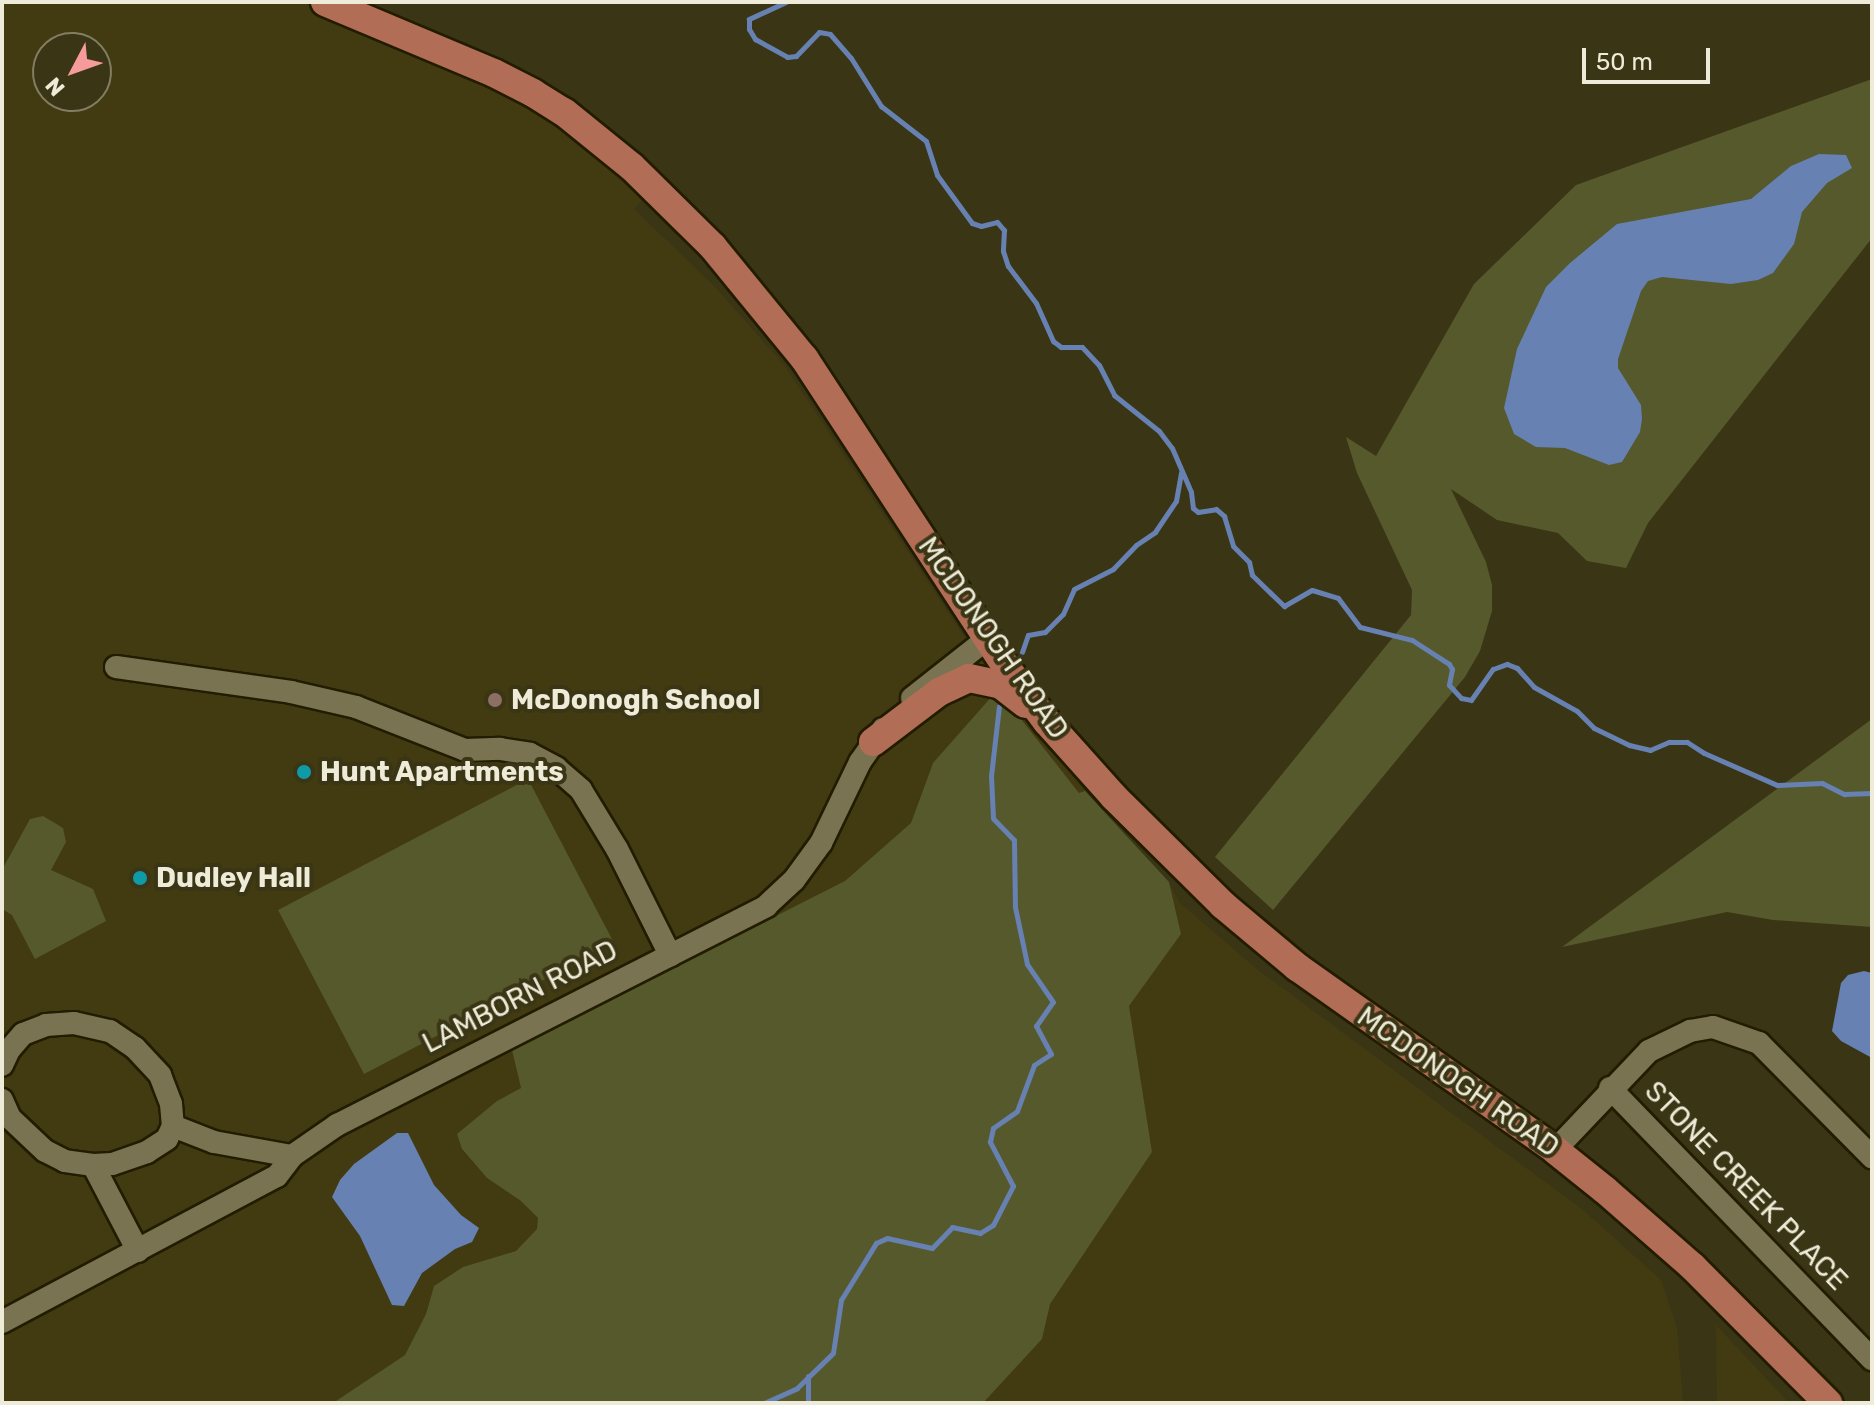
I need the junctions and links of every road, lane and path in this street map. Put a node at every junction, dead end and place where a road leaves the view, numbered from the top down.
1 (325, 2) edge
2 (987, 639) junction
3 (116, 667) dead end
4 (1047, 722) junction
5 (873, 742) junction
6 (670, 955) junction
7 (2, 1065) edge
8 (1610, 1088) junction
9 (2, 1100) edge
10 (173, 1126) junction
11 (1555, 1150) junction
12 (292, 1156) junction
13 (1872, 1157) edge
14 (93, 1165) junction
15 (138, 1251) junction
16 (2, 1322) edge
17 (1872, 1359) edge
18 (1828, 1403) edge

1 - 2 main road, MCDONOGH ROAD
2 - 4 main road, MCDONOGH ROAD
2 - 5 street, LAMBORN ROAD
3 - 6 street
4 - 5 main road
4 - 11 main road, MCDONOGH ROAD
5 - 6 street, LAMBORN ROAD
6 - 12 street, LAMBORN ROAD
7 - 10 street
8 - 11 street
8 - 13 street
8 - 17 street, STONE CREEK PLACE
9 - 14 street
10 - 12 street
10 - 14 street
11 - 18 main road, MCDONOGH ROAD
12 - 15 street, LAMBORN ROAD
14 - 15 street
15 - 16 street, LAMBORN ROAD

